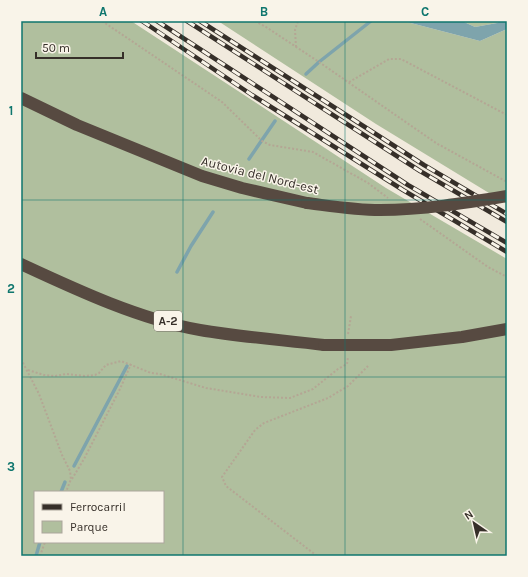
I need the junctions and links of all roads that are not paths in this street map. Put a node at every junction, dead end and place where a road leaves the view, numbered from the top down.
1 (21, 98) edge
2 (507, 196) edge
3 (21, 264) edge
4 (507, 329) edge

1 - 2 highway, Autovia del Nord-est, bridge
3 - 4 highway, A-2, bridge

